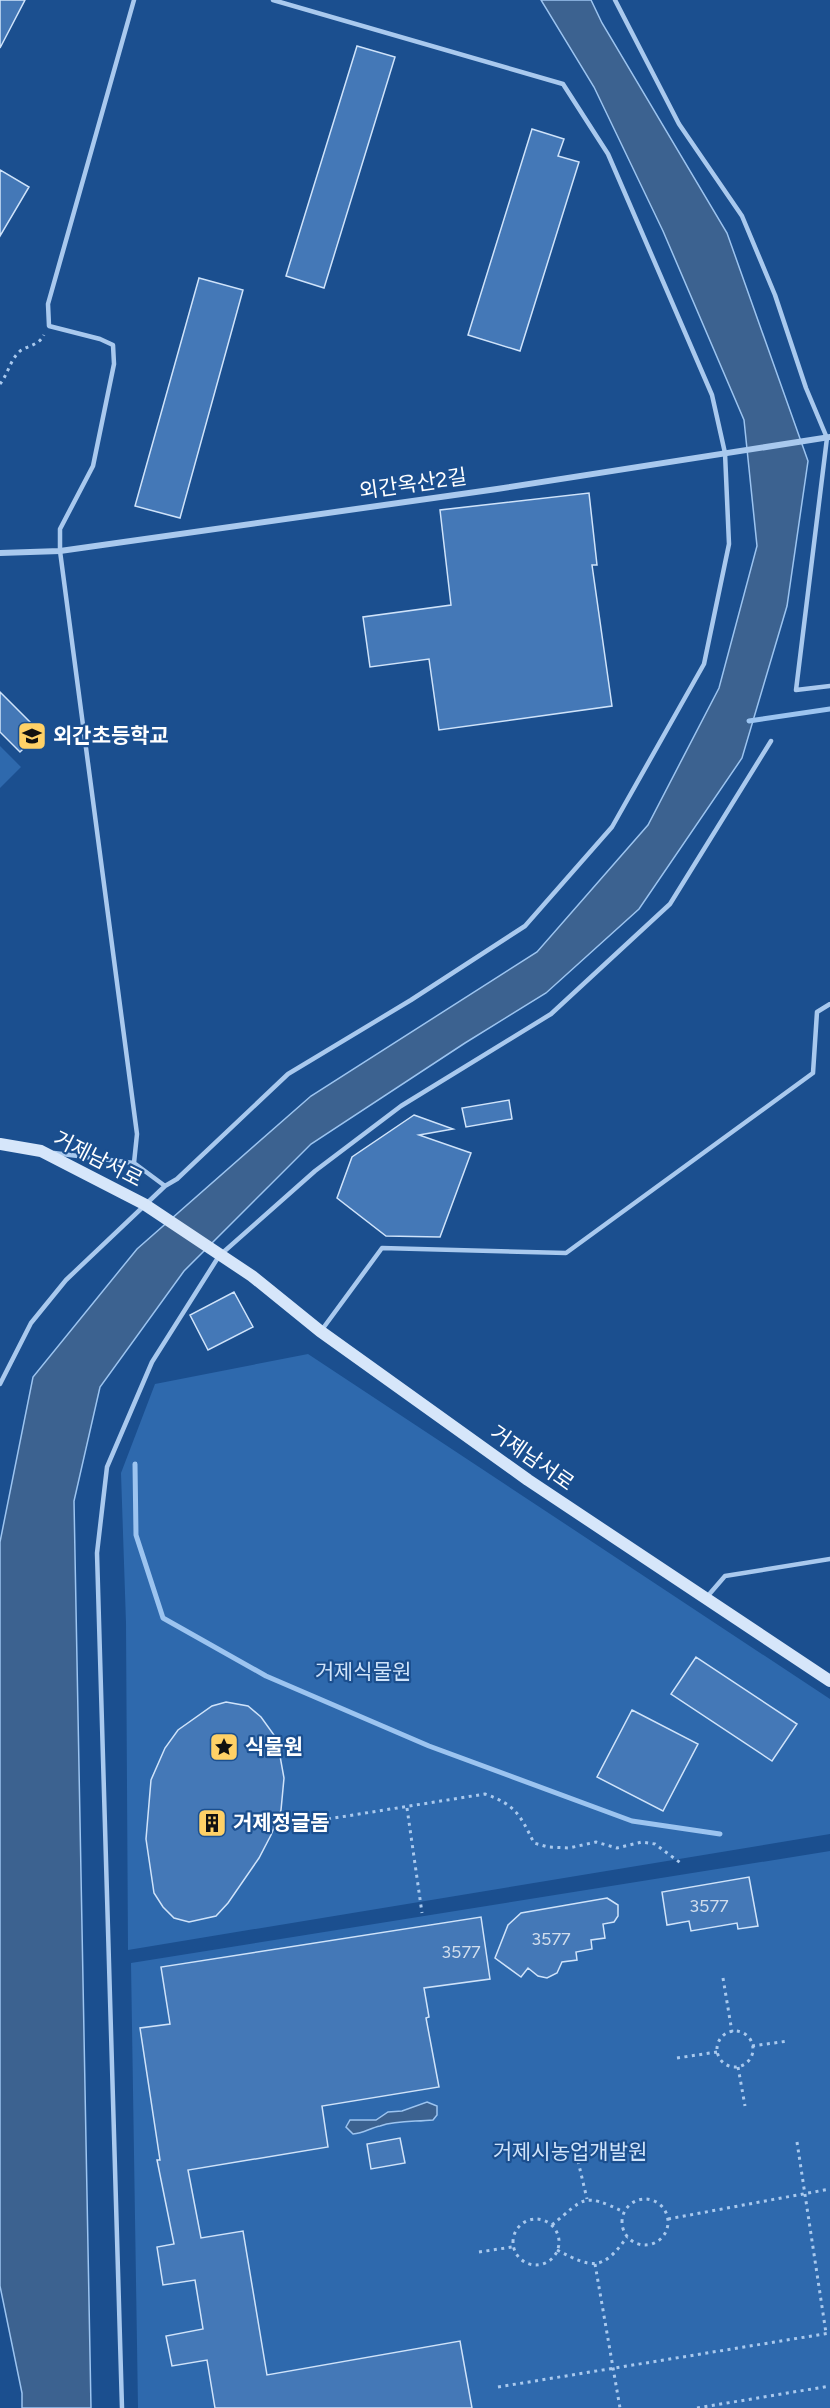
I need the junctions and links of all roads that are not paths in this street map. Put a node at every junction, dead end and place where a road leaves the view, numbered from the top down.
1 (134, 0) edge
2 (273, 0) edge
3 (615, 0) edge
4 (829, 437) edge
5 (725, 453) junction
6 (60, 551) junction
7 (0, 553) edge
8 (830, 686) edge
9 (771, 741) dead end
10 (830, 1004) edge
11 (0, 1144) edge
12 (41, 1151) junction
13 (134, 1163) junction
14 (165, 1186) junction
15 (144, 1204) junction
16 (219, 1256) junction
17 (320, 1331) junction
18 (0, 1384) edge
19 (830, 1559) edge
20 (706, 1598) junction
21 (830, 1681) edge
22 (122, 2408) edge

1 - 6 lane
2 - 5 lane
3 - 4 lane
4 - 5 street, 외간옥산2길
4 - 8 lane
5 - 6 street, 외간옥산2길
5 - 14 lane
6 - 7 street, 외간옥산2길
6 - 13 lane
9 - 16 lane
10 - 17 lane
11 - 12 main road, 거제남서로
12 - 13 lane
12 - 15 main road, 거제남서로
13 - 14 lane
14 - 15 lane
15 - 16 main road, 거제남서로
15 - 18 lane
16 - 17 main road, 거제남서로
16 - 22 lane
17 - 20 main road, 거제남서로
19 - 20 lane
20 - 21 main road, 거제남서로

